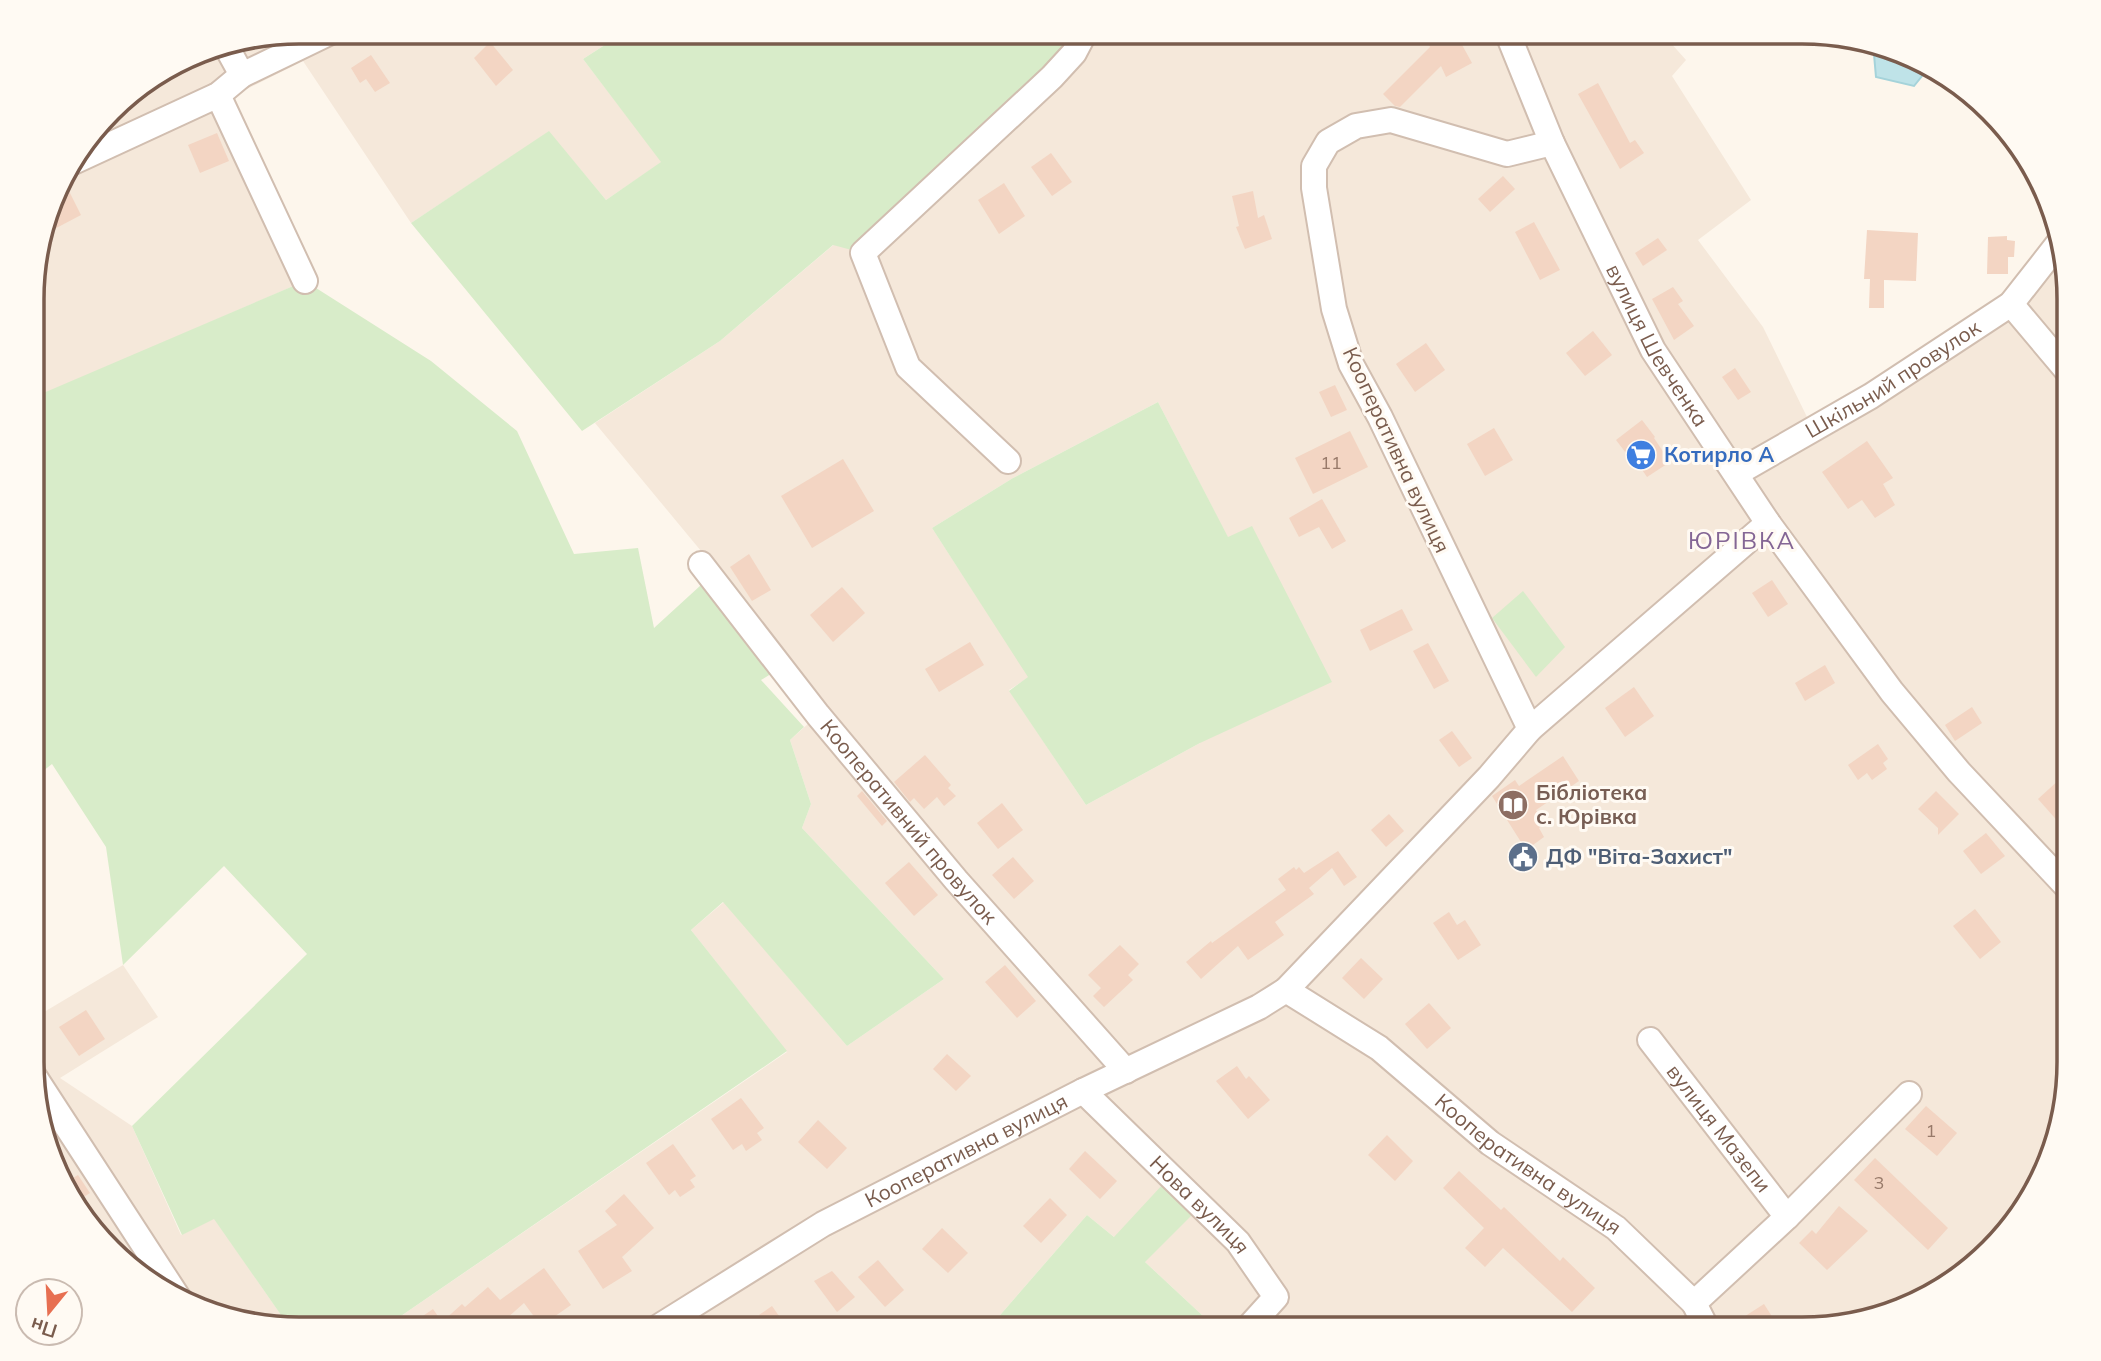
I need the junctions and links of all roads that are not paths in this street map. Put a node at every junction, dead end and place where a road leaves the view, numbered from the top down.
1 (306, 44) edge
2 (1078, 44) edge
3 (1512, 44) edge
4 (230, 53) edge
5 (242, 75) junction
6 (218, 95) junction
7 (1552, 144) junction
8 (88, 155) edge
9 (2052, 251) edge
10 (305, 281) dead end
11 (2011, 304) junction
12 (2057, 359) edge
13 (1008, 461) dead end
14 (1737, 473) junction
15 (1768, 523) junction
16 (701, 565) dead end
17 (1530, 729) junction
18 (2057, 876) edge
19 (1286, 990) junction
20 (1650, 1040) dead end
21 (1126, 1071) junction
22 (1083, 1091) junction
23 (46, 1094) edge
24 (1909, 1094) dead end
25 (1787, 1217) junction
26 (167, 1280) edge
27 (1694, 1303) junction
28 (674, 1317) edge
29 (1258, 1317) edge
30 (1701, 1317) edge

1 - 5 street
2 - 13 street
3 - 7 street, вулиця Шевченка
4 - 5 street
5 - 6 street
6 - 8 street
6 - 10 street
7 - 14 street, вулиця Шевченка
7 - 17 street, Кооперативна вулиця
9 - 11 street, Шкільний провулок
11 - 12 street
11 - 14 street, Шкільний провулок
14 - 15 street, вулиця Шевченка
15 - 17 street, Кооперативна вулиця
15 - 18 street, вулиця Шевченка
16 - 21 street, Кооперативний провулок
17 - 19 street, Кооперативна вулиця
19 - 21 street, Кооперативна вулиця
19 - 27 street, Кооперативна вулиця
20 - 25 street, вулиця Мазепи
21 - 22 street, Кооперативна вулиця
22 - 28 street, Кооперативна вулиця
22 - 29 street, Нова вулиця
23 - 26 street
24 - 25 street
25 - 27 street
27 - 30 street

